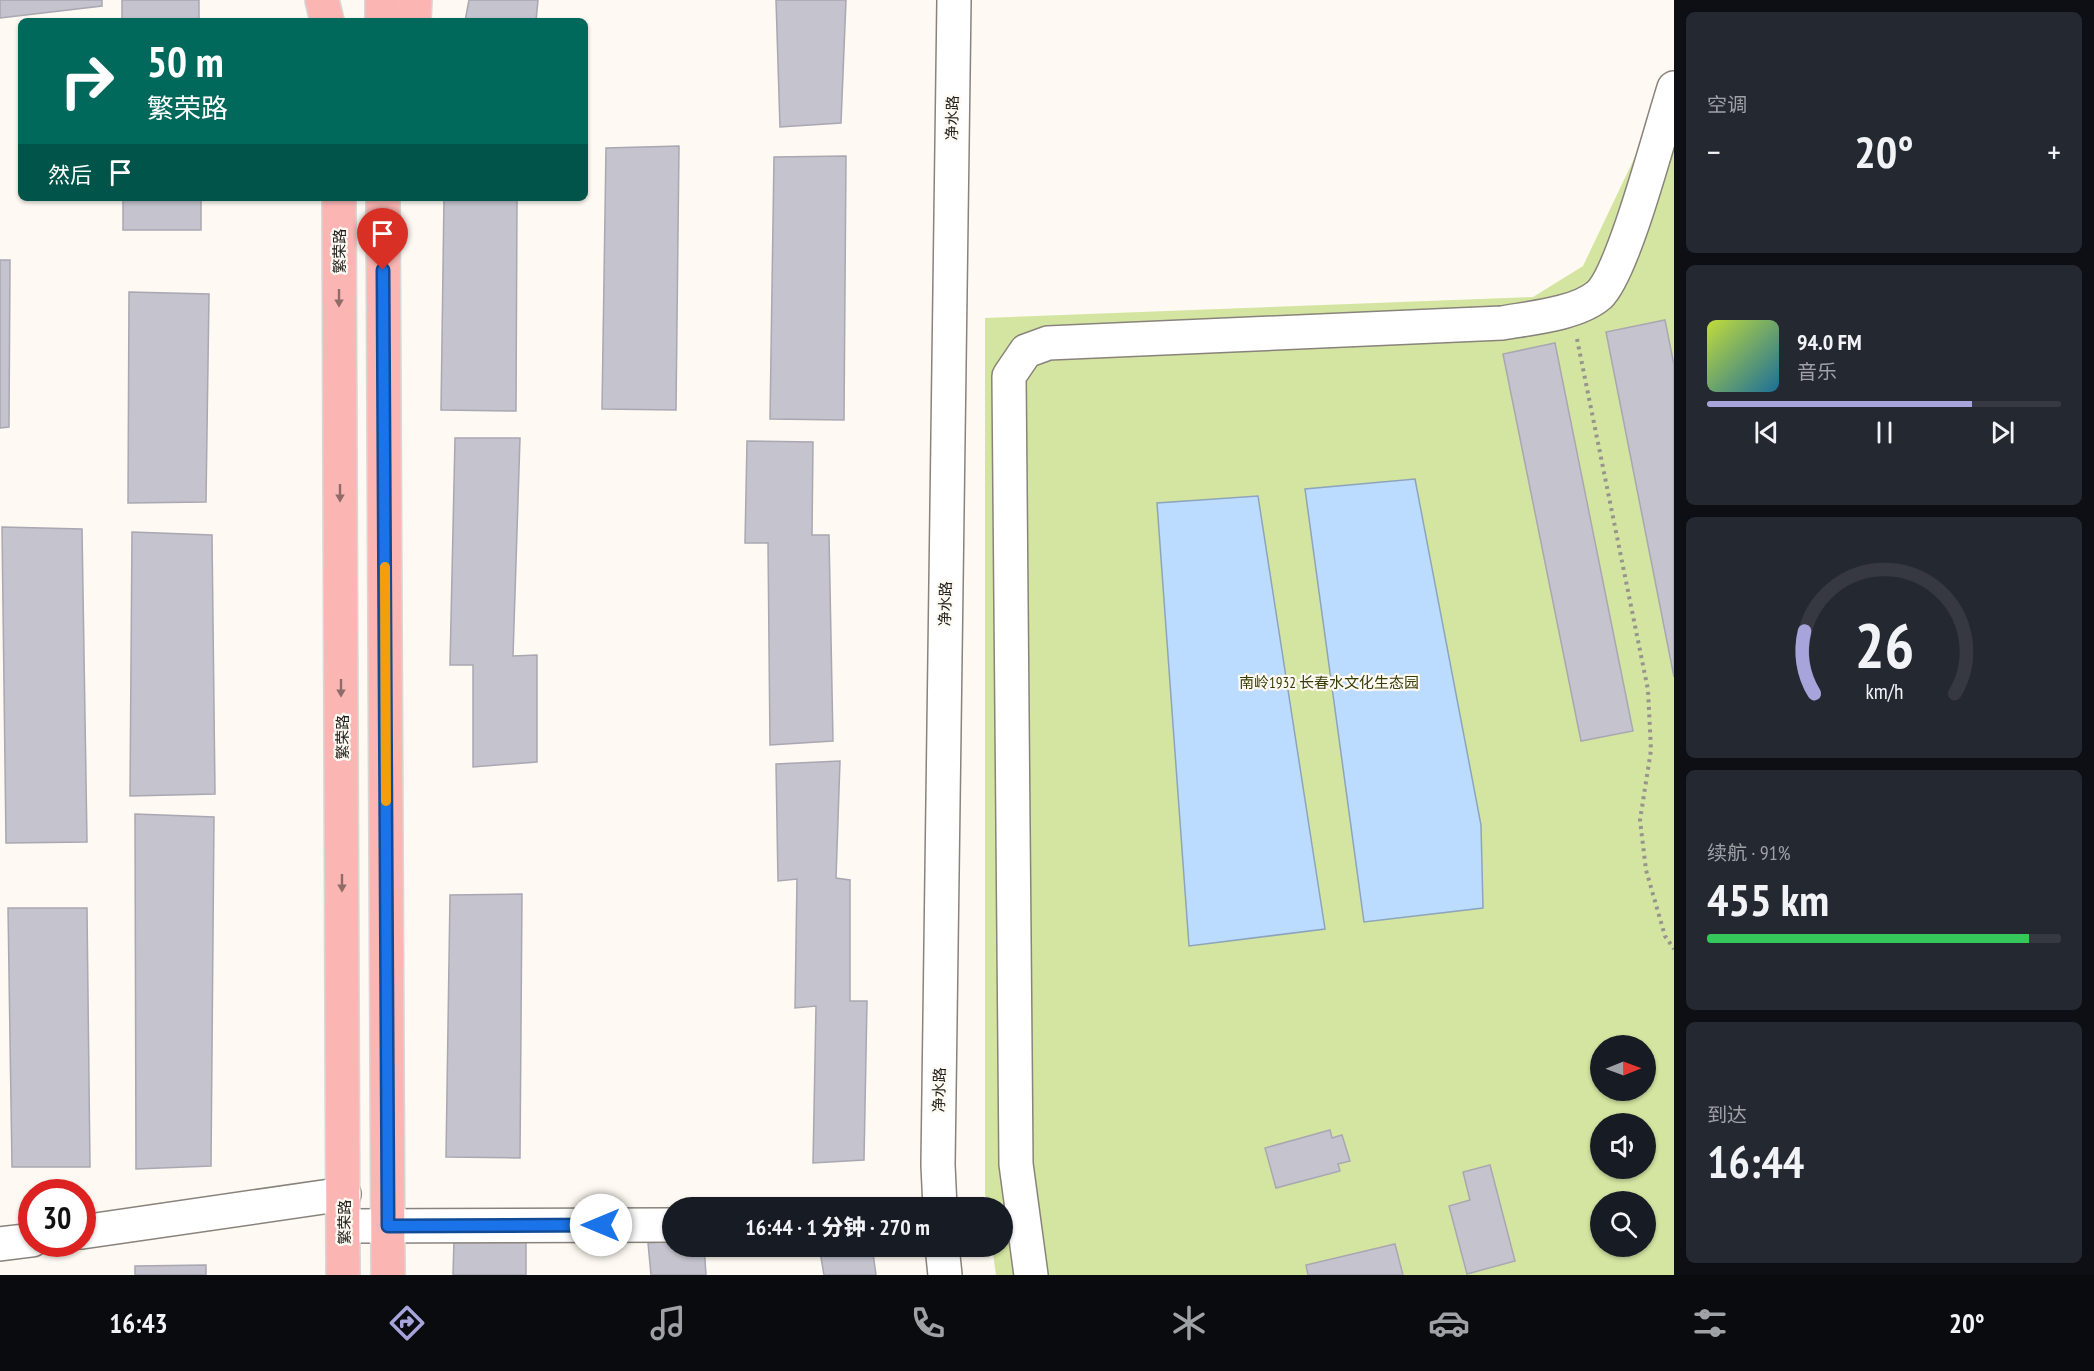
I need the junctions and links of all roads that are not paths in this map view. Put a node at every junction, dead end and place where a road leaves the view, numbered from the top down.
1 (322, 0) edge
2 (338, 0) edge
3 (382, 0) edge
4 (415, 0) edge
5 (954, 0) edge
6 (326, 18) edge
7 (338, 18) edge
8 (382, 18) edge
9 (414, 18) edge
10 (1674, 88) edge
11 (339, 201) edge
12 (383, 201) edge
13 (344, 1194) junction
14 (940, 1197) edge
15 (662, 1225) edge
16 (344, 1226) junction
17 (388, 1226) junction
18 (96, 1230) edge
19 (18, 1242) edge
20 (0, 1244) edge
21 (943, 1257) edge
22 (343, 1275) edge
23 (388, 1275) edge
24 (945, 1275) edge
25 (1031, 1275) edge

1 - 6 main road
2 - 7 main road
3 - 8 main road
4 - 9 main road
5 - 14 street, 净水路
10 - 25 street
11 -> 13 main road, 繁荣路
12 - 17 main road
13 - 16 main road, 繁荣路
13 - 18 street
15 - 17 street
16 - 17 street
16 - 22 main road, 繁荣路
17 - 23 main road
19 - 20 street
21 - 24 street

